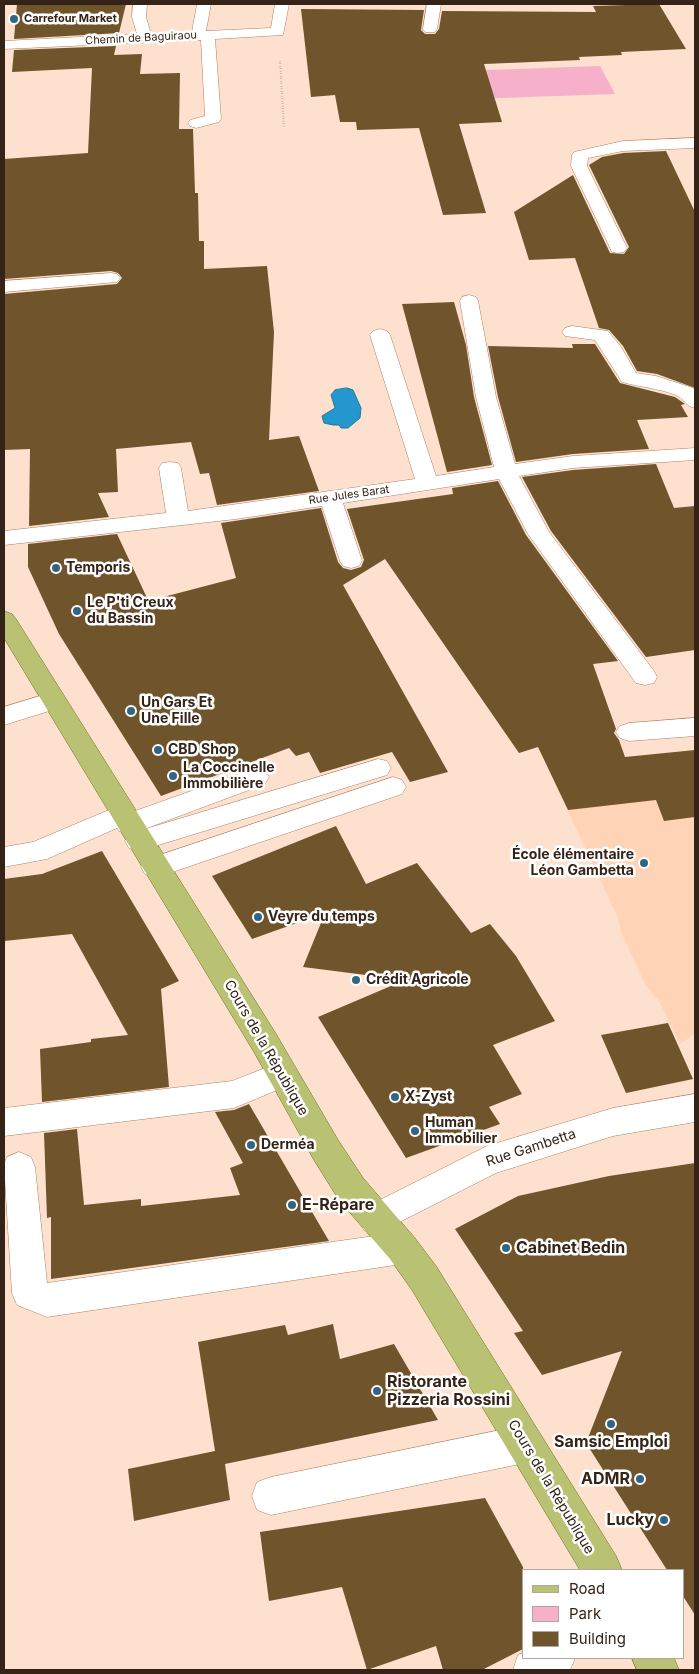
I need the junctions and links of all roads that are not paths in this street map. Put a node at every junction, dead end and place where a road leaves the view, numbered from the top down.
1 (140, 4) edge
2 (204, 4) edge
3 (282, 4) edge
4 (434, 4) edge
5 (430, 29) dead end
6 (203, 36) junction
7 (145, 38) junction
8 (4, 44) edge
9 (196, 123) dead end
10 (695, 143) edge
11 (618, 248) dead end
12 (111, 278) dead end
13 (4, 287) edge
14 (469, 301) dead end
15 (572, 332) dead end
16 (380, 334) dead end
17 (695, 402) edge
18 (695, 454) edge
19 (170, 468) dead end
20 (506, 472) junction
21 (427, 483) junction
22 (330, 498) junction
23 (178, 518) junction
24 (4, 538) edge
25 (351, 562) dead end
26 (4, 619) edge
27 (645, 677) dead end
28 (53, 701) junction
29 (4, 716) edge
30 (695, 727) edge
31 (629, 732) dead end
32 (256, 777) dead end
33 (130, 826) junction
34 (4, 858) edge
35 (155, 867) junction
36 (283, 1074) junction
37 (695, 1108) edge
38 (4, 1122) edge
39 (19, 1167) dead end
40 (376, 1219) junction
41 (402, 1248) junction
42 (525, 1444) junction
43 (271, 1496) dead end
44 (601, 1569) edge
45 (553, 1659) edge
46 (533, 1670) edge

1 - 7 street
2 - 6 street
3 - 6 street, Chemin de Baguiraou
4 - 5 street
6 - 7 street, Chemin de Baguiraou
6 - 9 street
7 - 8 street, Chemin de Baguiraou
10 - 11 street
12 - 13 street
14 - 20 street
15 - 17 street
16 - 21 street
18 - 20 street, Rue Jules Barat
19 - 23 street
20 - 21 street, Rue Jules Barat
20 - 27 street
21 - 22 street, Rue Jules Barat
22 - 23 street, Rue Jules Barat
22 - 25 street
23 - 24 street, Rue Jules Barat
26 - 28 main road, Cours de la République
28 - 29 street
28 - 33 main road, Cours de la République
30 - 31 street
32 - 33 street
33 - 34 street
33 - 35 main road, Cours de la République
33 - 35 street
35 - 36 main road, Cours de la République
36 - 38 street
36 - 40 main road, Cours de la République
37 - 40 street, Rue Gambetta
39 - 41 street
40 - 41 main road, Cours de la République
41 - 42 main road, Cours de la République
42 - 43 street
42 - 44 main road, Cours de la République
45 - 46 street

